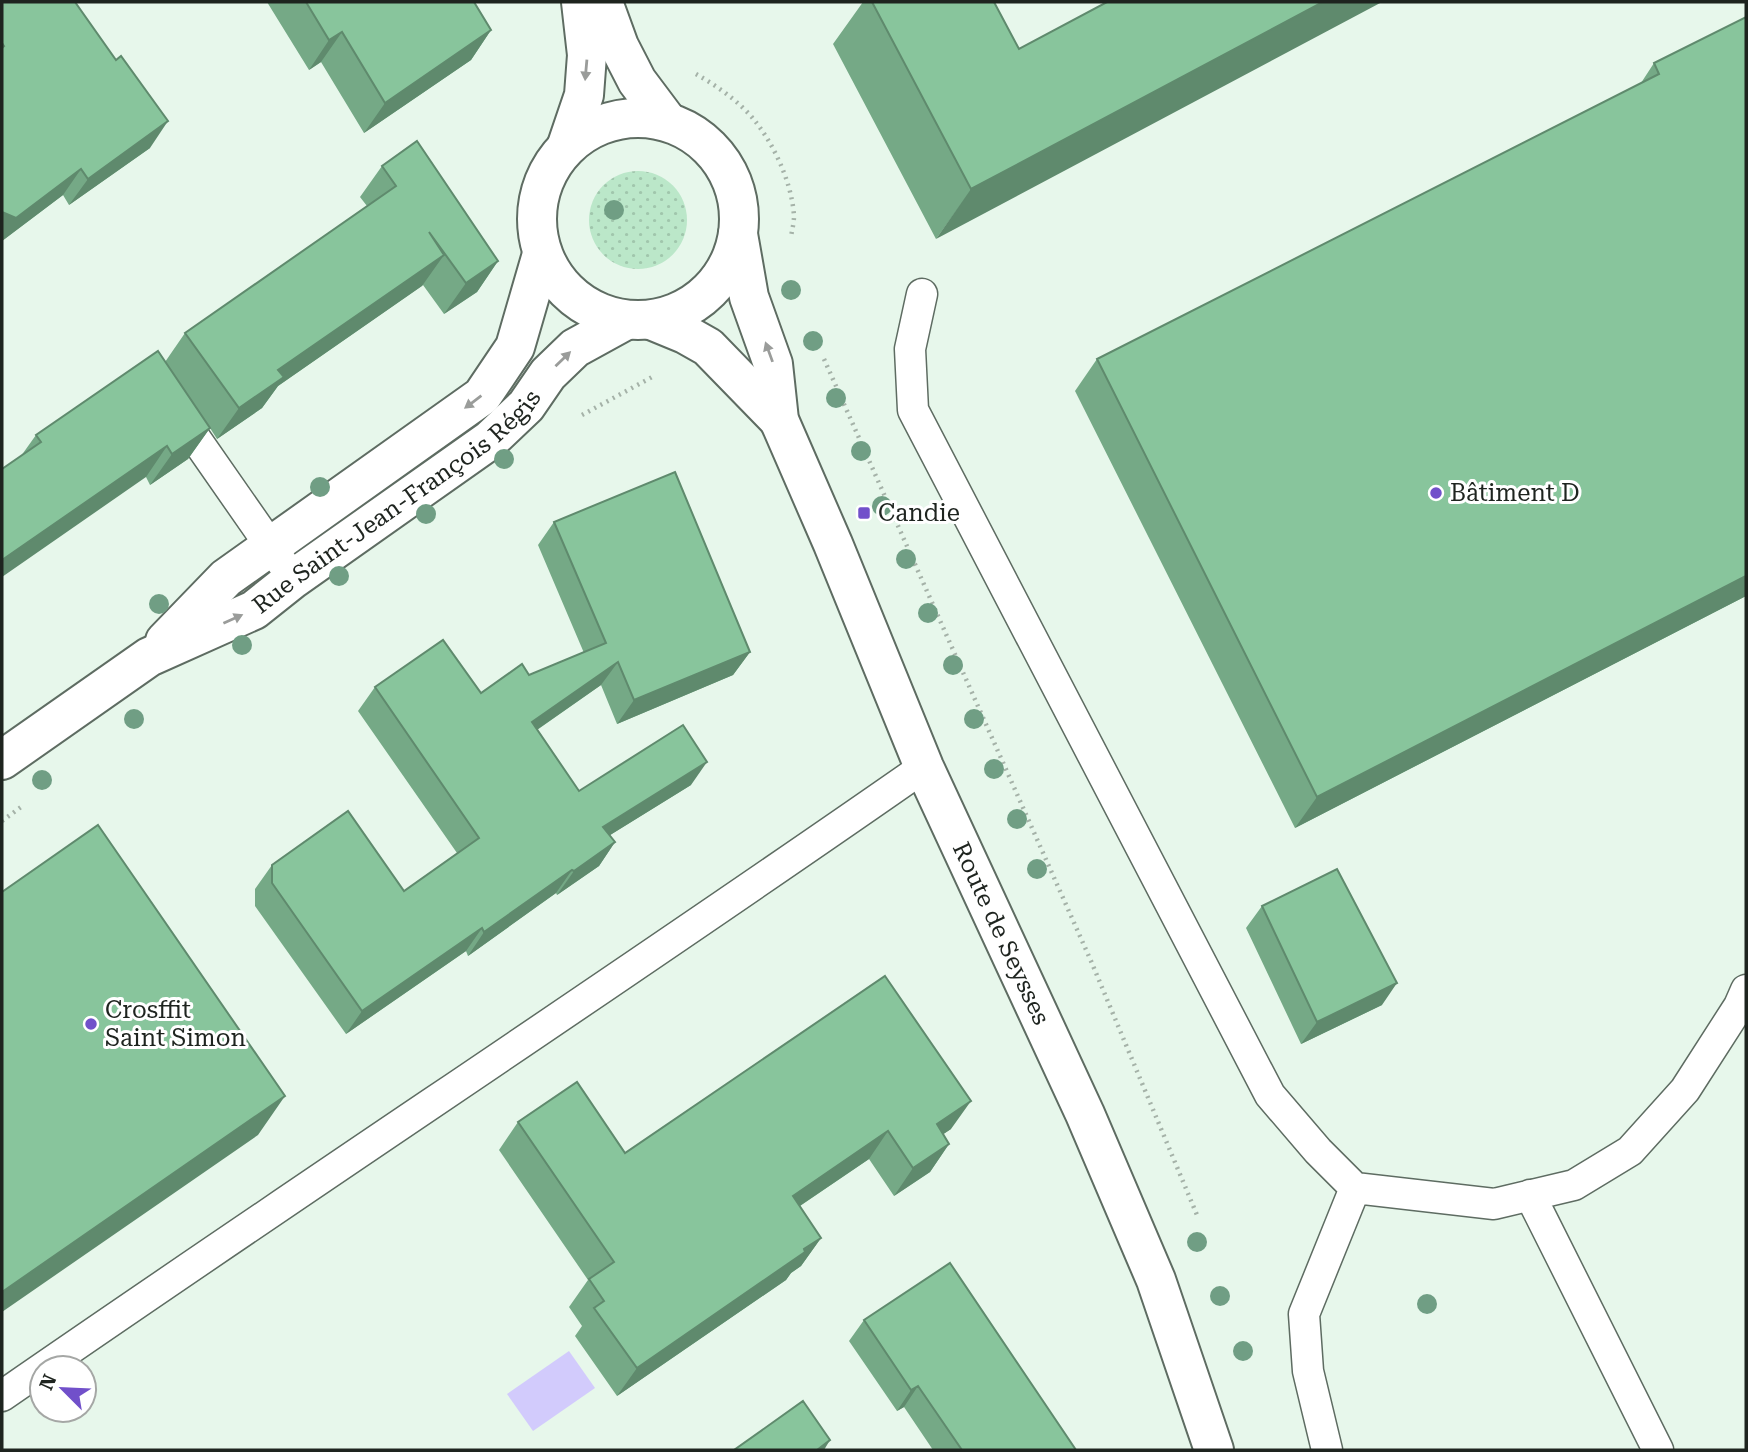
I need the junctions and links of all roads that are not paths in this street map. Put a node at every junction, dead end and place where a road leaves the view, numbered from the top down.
1 (581, 2) edge
2 (603, 2) edge
3 (667, 121) junction
4 (567, 145) junction
5 (738, 234) junction
6 (542, 254) junction
7 (922, 294) dead end
8 (639, 320) junction
9 (160, 387) edge
10 (779, 419) junction
11 (271, 546) junction
12 (293, 579) junction
13 (149, 657) junction
14 (2, 760) edge
15 (924, 767) junction
16 (1746, 989) edge
17 (1355, 1188) junction
18 (1530, 1195) junction
19 (2, 1396) edge
20 (1213, 1450) edge
21 (1327, 1450) edge
22 (1657, 1450) edge

1 -> 4 main road
2 - 3 main road
3 - 4 main road
3 - 5 main road
4 - 6 main road
5 - 8 main road
10 -> 5 main road, Route de Seysses
6 - 8 main road
6 -> 11 main road, Rue Saint-Jean-François Régis
7 - 17 lane
8 - 10 main road, Route de Seysses
12 -> 8 main road, Rue Saint-Jean-François Régis
9 - 11 lane
10 - 15 main road, Route de Seysses
11 - 12 lane
11 - 13 main road, Rue Saint-Jean-François Régis
13 -> 12 main road, Rue Saint-Jean-François Régis
13 - 14 main road, Rue Saint-Jean-François Régis
15 - 19 lane
15 - 20 main road, Route de Seysses
16 - 18 lane
17 - 18 lane
17 - 21 lane
18 - 22 lane

